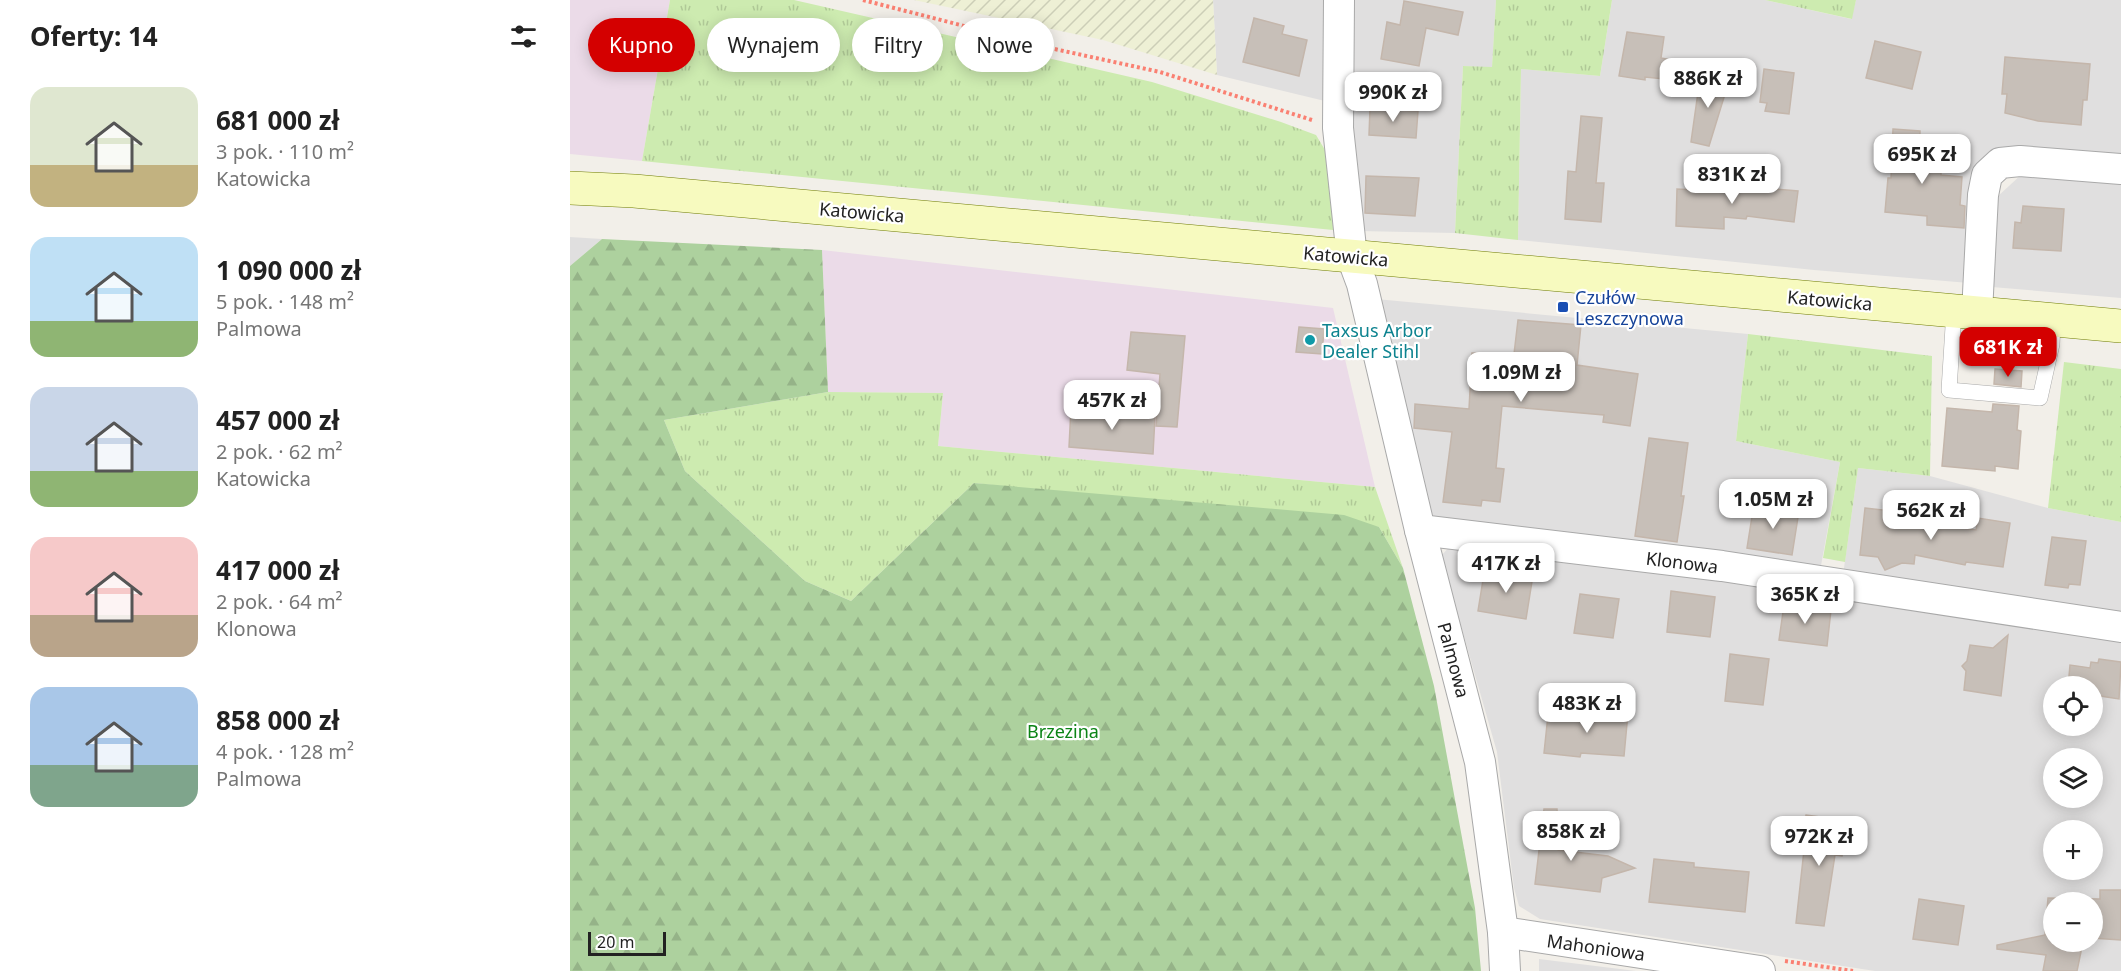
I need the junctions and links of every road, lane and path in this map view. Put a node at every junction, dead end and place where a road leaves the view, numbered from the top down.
1 (863, 0) edge
2 (1339, 0) edge
3 (1338, 128) junction
4 (2121, 168) edge
5 (570, 188) edge
6 (1357, 270) junction
7 (1965, 312) junction
8 (2053, 319) junction
9 (2121, 326) edge
10 (1420, 530) junction
11 (2121, 627) edge
12 (1503, 932) junction
13 (1505, 971) edge
14 (1760, 971) edge

1 - 3 path
2 - 3 street, Palmowa
3 - 6 street, Palmowa
4 - 7 street
5 - 6 main road, Katowicka
6 - 7 main road, Katowicka
6 - 10 street, Palmowa
7 - 8 main road, Katowicka
7 - 8 lane
8 - 9 main road, Katowicka
10 - 11 street, Klonowa
10 - 12 street, Palmowa
12 - 13 street, Palmowa
12 - 14 street, Mahoniowa

